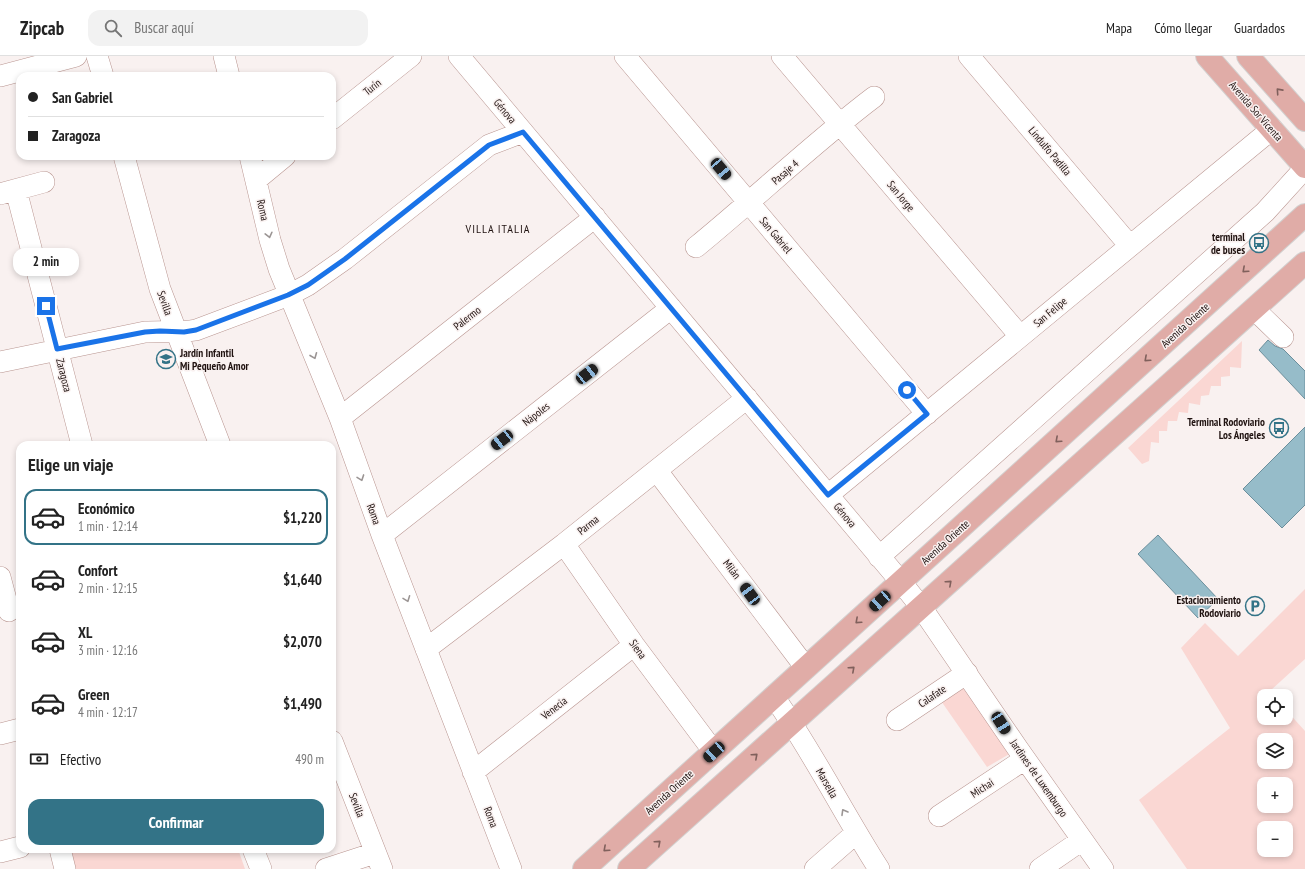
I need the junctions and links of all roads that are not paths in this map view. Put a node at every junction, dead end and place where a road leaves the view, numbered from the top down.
1 (76, 56) edge
2 (97, 56) edge
3 (411, 56) edge
4 (459, 56) edge
5 (625, 56) edge
6 (782, 56) edge
7 (969, 56) edge
8 (1207, 56) edge
9 (1248, 56) edge
10 (102, 72) edge
11 (0, 76) edge
12 (874, 97) dead end
13 (336, 116) edge
14 (1305, 120) edge
15 (839, 124) junction
16 (1272, 129) junction
17 (523, 132) junction
18 (125, 160) edge
19 (251, 160) edge
20 (280, 160) edge
21 (1305, 167) edge
22 (256, 180) junction
23 (44, 182) dead end
24 (8, 192) edge
25 (749, 203) junction
26 (1305, 215) edge
27 (595, 217) junction
28 (1130, 246) junction
29 (696, 247) dead end
30 (1305, 263) edge
31 (1228, 286) junction
32 (288, 295) junction
33 (671, 308) junction
34 (1254, 309) junction
35 (176, 332) junction
36 (1020, 336) junction
37 (1283, 337) dead end
38 (57, 349) junction
39 (0, 362) edge
40 (746, 398) junction
41 (927, 414) junction
42 (1087, 414) junction
43 (340, 418) junction
44 (81, 441) edge
45 (218, 441) edge
46 (1099, 448) junction
47 (657, 471) junction
48 (828, 495) junction
49 (382, 536) junction
50 (564, 544) junction
51 (879, 557) junction
52 (0, 577) edge
53 (901, 582) junction
54 (921, 607) junction
55 (10, 610) edge
56 (634, 645) junction
57 (426, 649) junction
58 (806, 668) junction
59 (967, 673) junction
60 (774, 697) junction
61 (897, 720) dead end
62 (792, 723) junction
63 (16, 730) edge
64 (0, 734) edge
65 (336, 751) edge
66 (714, 752) junction
67 (1025, 759) junction
68 (473, 772) junction
69 (939, 816) dead end
70 (856, 833) junction
71 (1082, 840) junction
72 (16, 848) edge
73 (0, 852) edge
74 (61, 853) edge
75 (255, 853) edge
76 (379, 861) edge
77 (66, 869) edge
78 (261, 869) edge
79 (326, 869) edge
80 (511, 869) edge
81 (584, 869) edge
82 (629, 869) edge
83 (816, 869) edge
84 (880, 869) edge
85 (1040, 869) edge
86 (1103, 869) edge

1 - 11 street
2 - 10 street
3 - 13 street, Turín
4 - 17 street, Génova
5 - 25 street, San Gabriel
6 - 15 street, San Jorge
7 - 28 street, Lindulfo Padilla
8 - 16 main road, Avenida Sor Vicenta
14 -> 9 main road
12 - 15 street, Pasaje 4
15 - 25 street, Pasaje 4
15 - 36 street, San Jorge
16 - 21 main road, Avenida Sor Vicenta
16 - 28 street, San Felipe
17 - 27 street, Génova
17 - 32 street
18 - 35 street, Sevilla
19 - 22 street, Roma
20 - 22 street
21 - 51 street
22 -> 32 street, Roma
23 - 24 street
24 - 38 street, Zaragoza
25 - 29 street, Pasaje 4
25 - 41 street, San Gabriel
26 -> 31 main road, Avenida Oriente
27 - 33 street, Génova
27 - 43 street, Palermo
28 - 36 street, San Felipe
30 - 34 main road
31 - 34 main road
31 -> 42 main road, Avenida Oriente
32 - 35 street
32 -> 43 street, Roma
33 - 40 street, Génova
33 - 49 street, Nápoles
34 - 37 street
34 - 46 main road
35 - 38 street
35 - 45 street, Sevilla
36 - 41 street, San Felipe
38 - 39 street
38 - 44 street, Zaragoza
40 - 47 street, Parma
40 - 48 street, Génova
41 - 48 street, San Felipe
42 - 46 main road
42 -> 53 main road, Avenida Oriente
43 -> 49 street, Roma
54 -> 46 main road
47 - 50 street, Parma
47 - 58 street, Milán
48 - 51 street, Génova
49 -> 57 street, Roma
50 - 56 street, Siena
50 - 57 street, Parma
51 - 53 street, Génova
52 - 55 street
53 - 54 street, Génova
53 -> 58 main road, Avenida Oriente
54 - 59 street, Jardines de Luxemburgo
62 -> 54 main road
56 - 66 street, Siena
56 - 68 street, Venecia
57 - 68 street, Roma
58 - 60 main road, Avenida Oriente
59 - 61 street, Calafate
59 - 67 street, Jardines de Luxemburgo
60 - 62 street, Marsella
60 - 66 main road, Avenida Oriente
70 -> 62 street, Marsella
82 -> 62 main road
63 - 64 street
65 - 76 street, Sevilla
66 -> 81 main road, Avenida Oriente
67 - 69 street, Michai
67 - 71 street, Jardines de Luxemburgo
68 - 80 street, Roma
70 - 83 street
70 - 84 street, Marsella
71 - 85 street
71 - 86 street, Jardines de Luxemburgo
72 - 73 street
74 - 77 street
75 - 78 street
76 - 79 street

